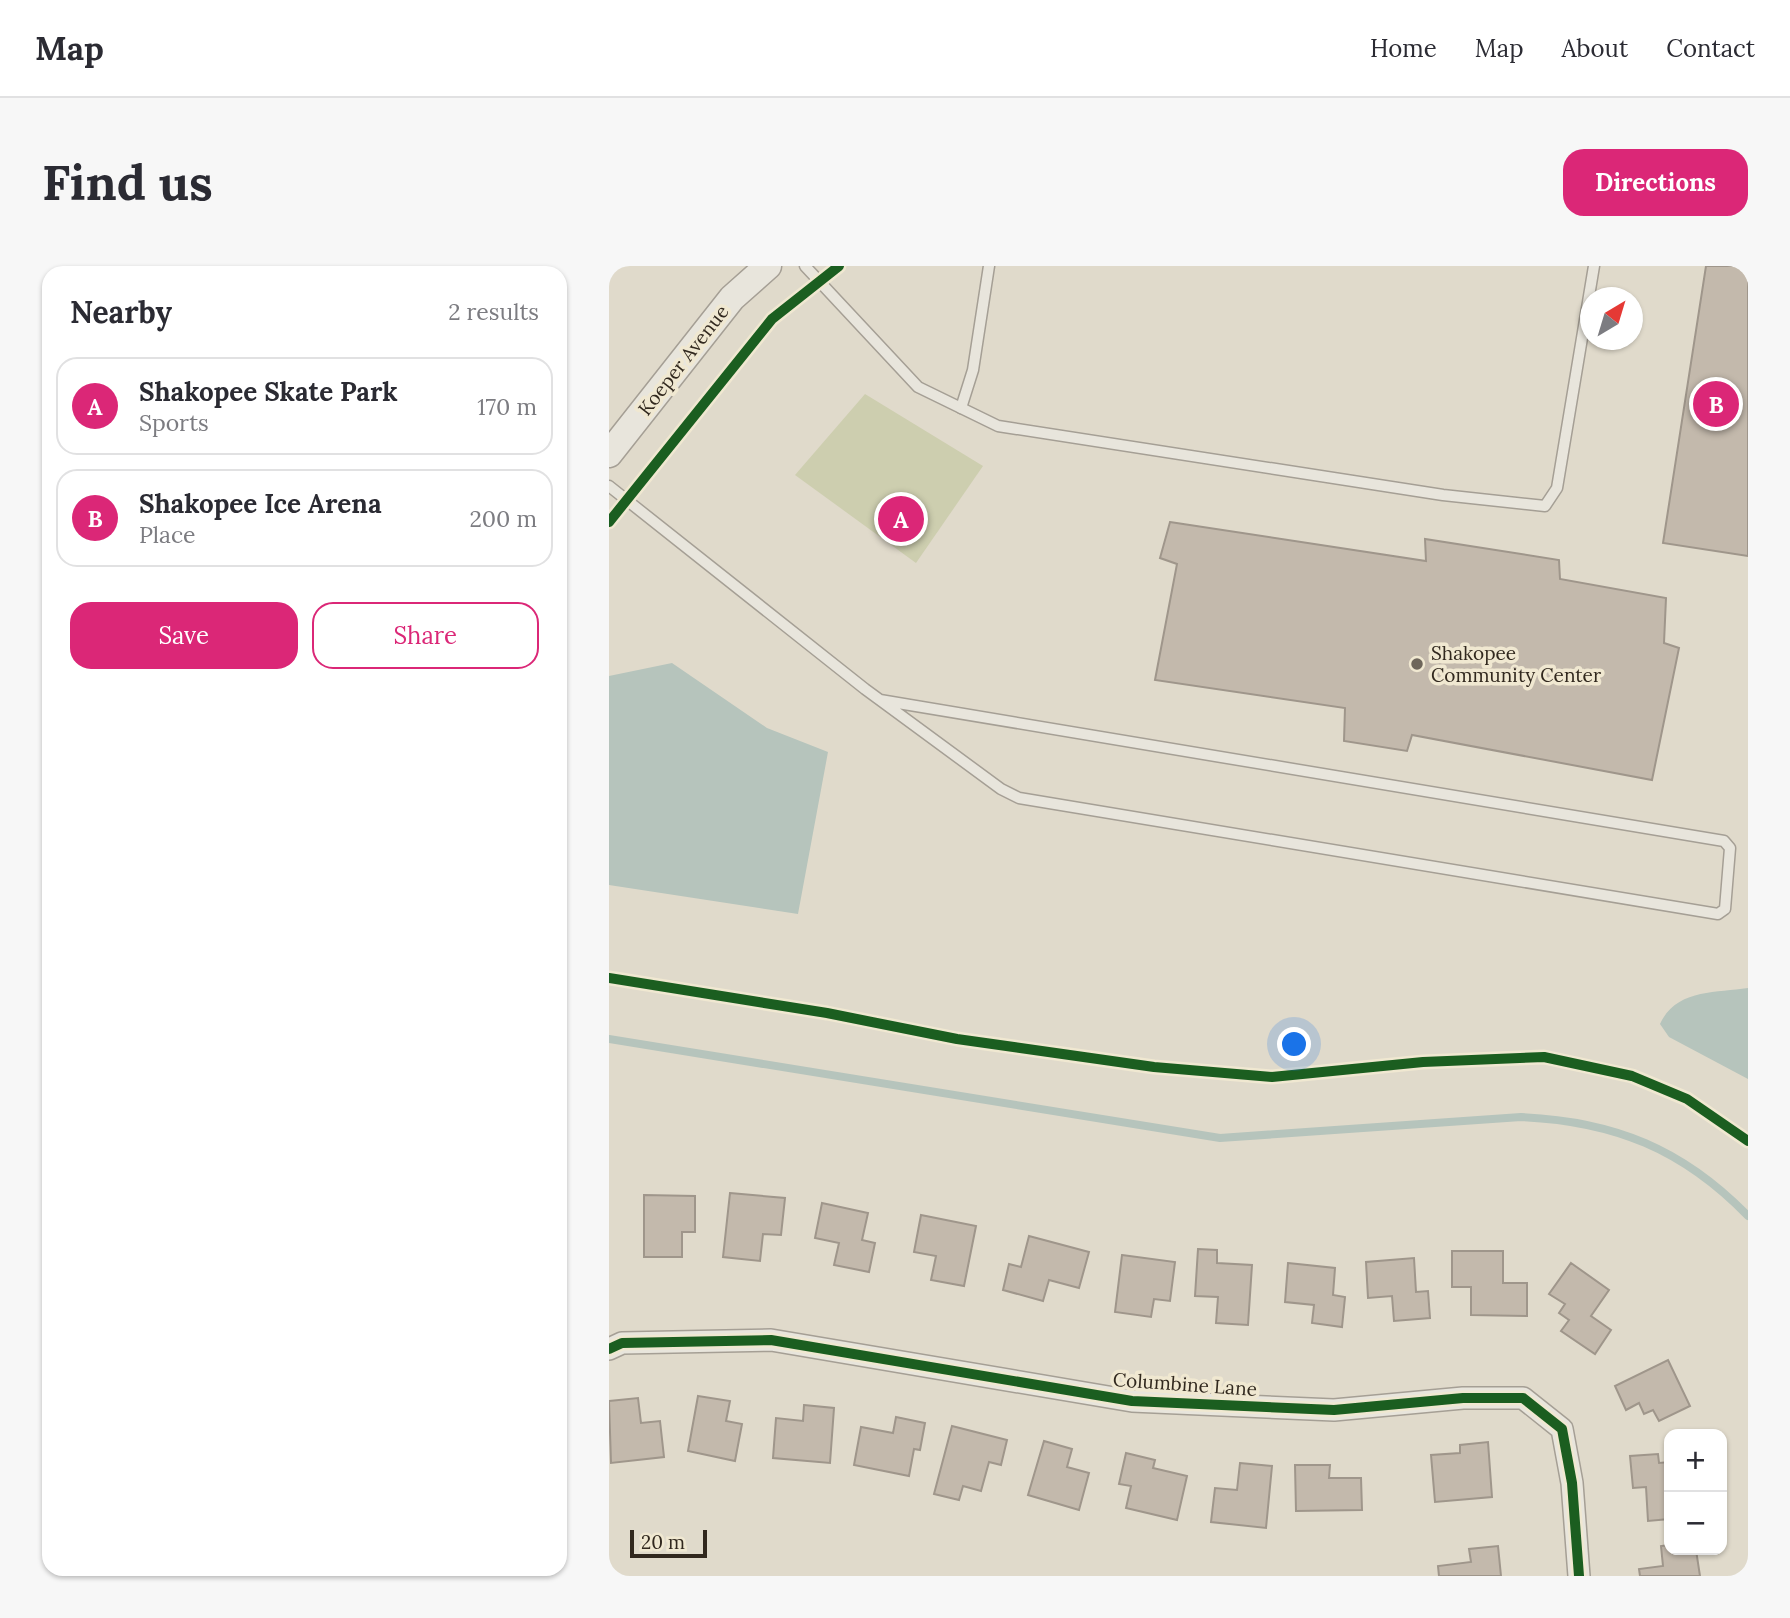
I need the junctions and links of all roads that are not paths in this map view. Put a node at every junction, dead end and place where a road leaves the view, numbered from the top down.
1 (768, 266) edge
2 (805, 266) edge
3 (989, 266) edge
4 (1594, 266) edge
5 (961, 408) junction
6 (609, 454) edge
7 (609, 486) edge
8 (880, 700) junction
9 (609, 1349) edge
10 (1579, 1576) edge

1 - 6 street, Koeper Avenue
2 - 5 lane
3 - 5 lane
4 - 5 lane
7 - 8 lane
8 - 8 lane
9 - 10 street, Columbine Lane

